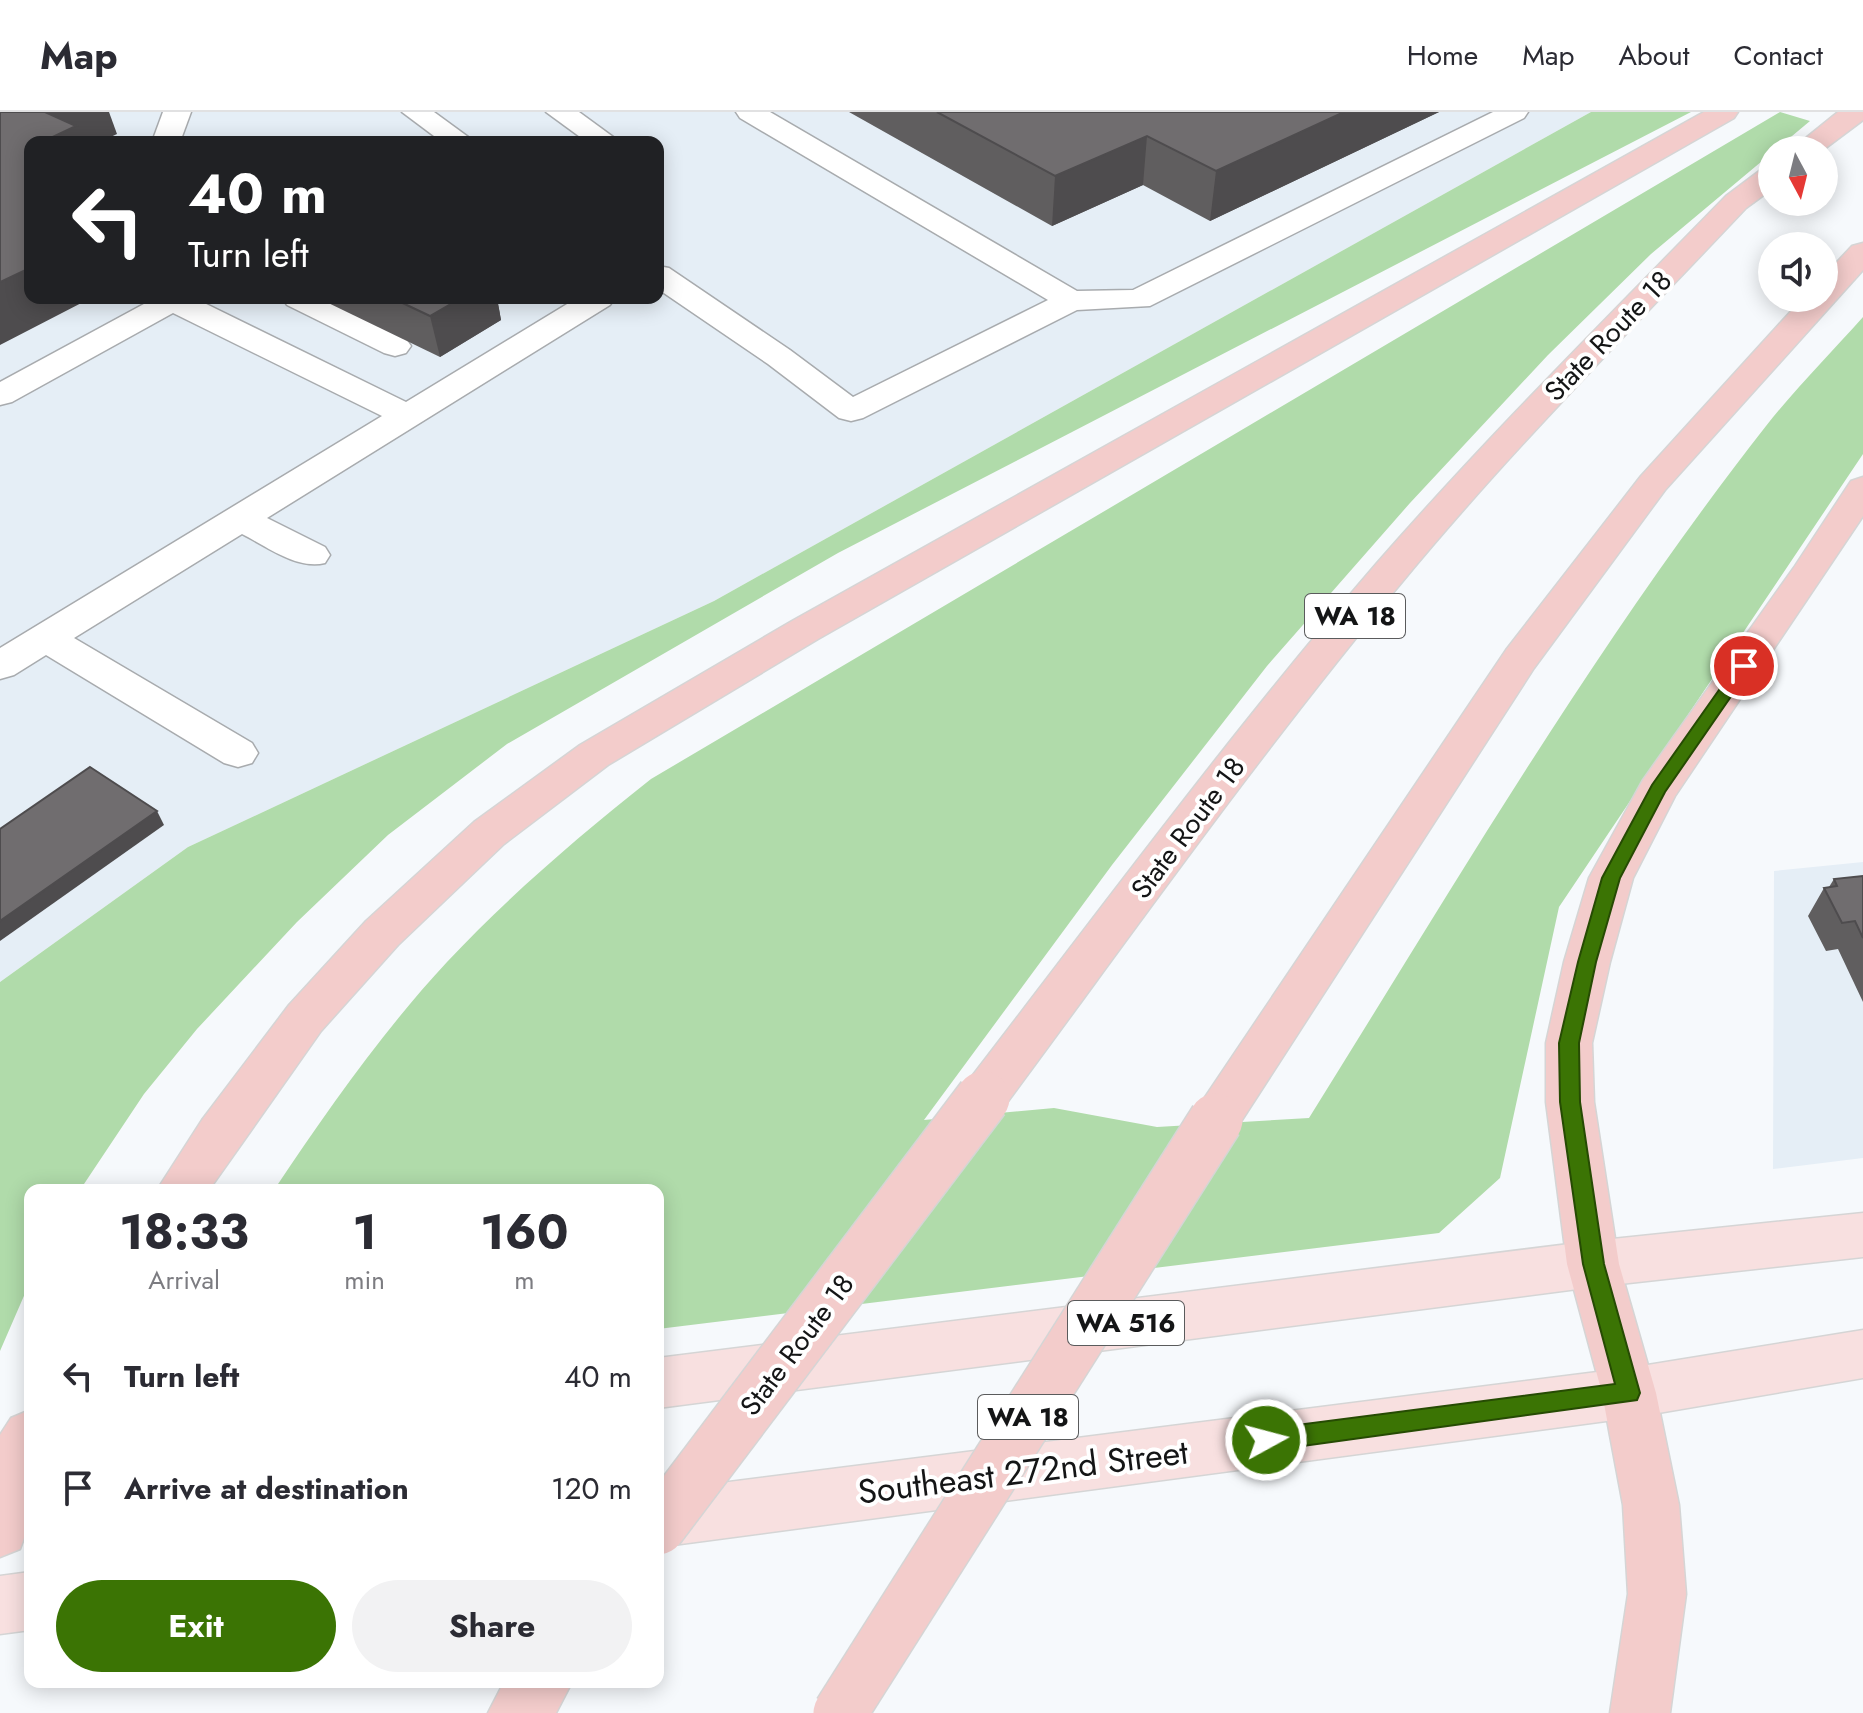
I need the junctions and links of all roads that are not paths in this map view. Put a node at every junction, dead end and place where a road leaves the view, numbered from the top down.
1 (177, 112) edge
2 (416, 112) edge
3 (560, 112) edge
4 (750, 112) edge
5 (1514, 112) edge
6 (1724, 112) edge
7 (1856, 112) edge
8 (168, 136) edge
9 (452, 136) edge
10 (597, 136) edge
11 (1824, 136) edge
12 (1758, 186) edge
13 (1863, 252) edge
14 (664, 279) edge
15 (1838, 279) edge
16 (1071, 301) junction
17 (168, 304) edge
18 (183, 304) edge
19 (312, 304) edge
20 (589, 304) edge
21 (1808, 312) edge
22 (335, 380) junction
23 (0, 395) edge
24 (408, 416) junction
25 (1863, 488) edge
26 (241, 519) junction
27 (312, 555) dead end
28 (46, 638) junction
29 (0, 666) edge
30 (238, 753) dead end
31 (186, 1184) edge
32 (1863, 1235) edge
33 (1593, 1264) junction
34 (1863, 1354) edge
35 (664, 1382) edge
36 (1629, 1393) junction
37 (18, 1458) edge
38 (664, 1518) edge
39 (664, 1520) edge
40 (0, 1529) edge
41 (24, 1602) edge
42 (0, 1605) edge
43 (537, 1688) edge
44 (518, 1713) edge
45 (840, 1713) edge
46 (1640, 1713) edge

1 - 8 lane
2 - 9 lane
3 - 10 lane
4 - 16 lane
5 - 16 lane
6 - 31 highway
7 - 11 highway
12 - 39 highway, State Route 18 / WA 18, bridge
13 - 15 highway, WA 18
14 - 16 lane
17 - 23 lane
18 - 22 lane
19 - 22 lane
20 - 24 lane
21 - 45 highway, WA 18, bridge
22 - 24 lane
24 - 26 lane
25 - 33 highway
26 - 27 lane
26 - 28 lane
28 - 29 lane
28 - 30 lane
32 - 33 main road, WA 516
33 - 35 main road, WA 516
33 - 36 highway
34 - 36 main road, Southeast 272nd Street
36 - 38 main road, Southeast 272nd Street
36 - 46 highway
37 - 40 highway
41 - 42 main road
43 - 44 highway

